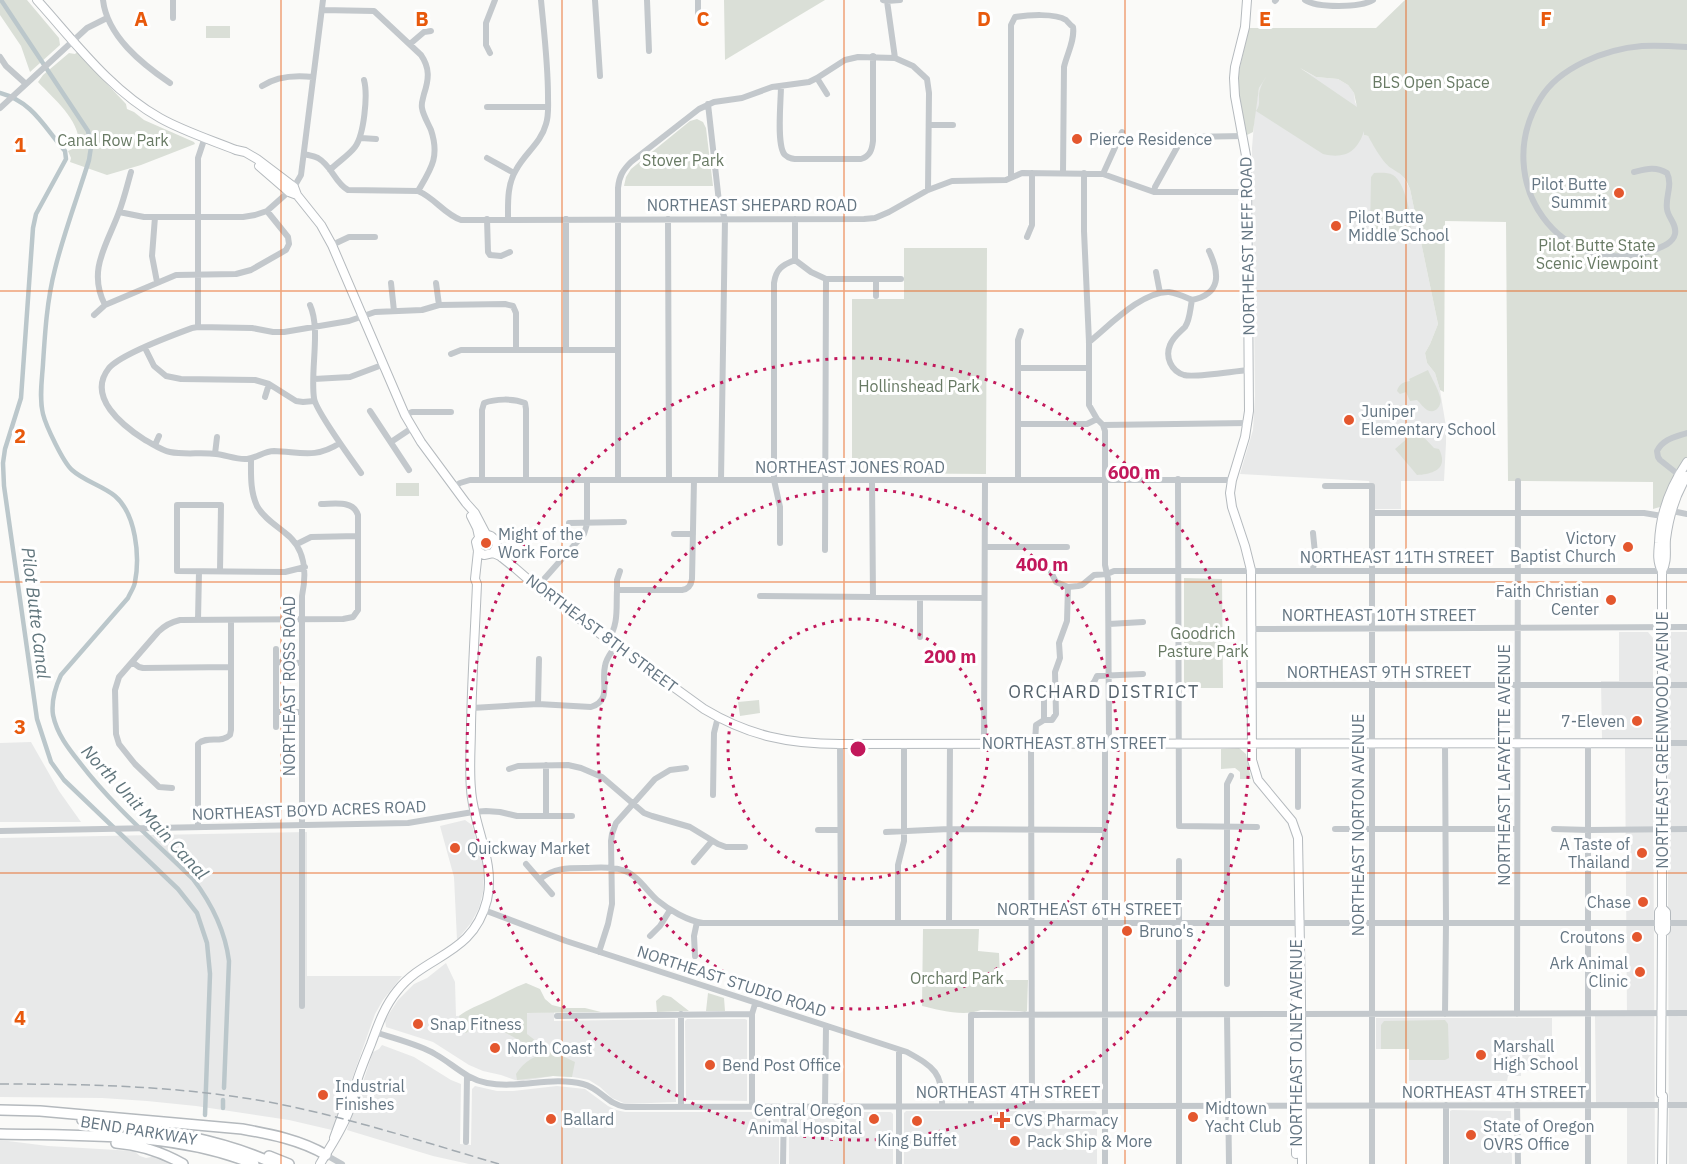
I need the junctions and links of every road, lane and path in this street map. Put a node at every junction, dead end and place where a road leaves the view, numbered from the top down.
1 (37, 0) edge
2 (103, 0) edge
3 (173, 0) edge
4 (323, 0) edge
5 (495, 0) edge
6 (541, 0) edge
7 (595, 0) edge
8 (647, 0) edge
9 (698, 0) edge
10 (900, 0) edge
11 (1247, 0) edge
12 (1305, 0) edge
13 (1373, 0) edge
14 (885, 1) edge
15 (322, 10) junction
16 (698, 16) dead end
17 (107, 18) junction
18 (173, 18) dead end
19 (431, 32) dead end
20 (73, 40) junction
21 (410, 44) junction
22 (1687, 47) edge
23 (649, 51) dead end
24 (490, 53) dead end
25 (873, 56) junction
26 (0, 57) edge
27 (895, 58) junction
28 (600, 76) dead end
29 (313, 78) junction
30 (817, 78) junction
31 (364, 80) dead end
32 (170, 83) dead end
33 (262, 86) dead end
34 (781, 86) junction
35 (23, 87) junction
36 (827, 94) dead end
37 (708, 104) junction
38 (2, 106) edge
39 (487, 107) dead end
40 (548, 107) junction
41 (929, 125) junction
42 (953, 125) dead end
43 (1122, 132) dead end
44 (1244, 136) junction
45 (205, 137) junction
46 (361, 138) junction
47 (376, 139) dead end
48 (304, 154) junction
49 (487, 158) dead end
50 (330, 170) junction
51 (131, 172) dead end
52 (1634, 172) dead end
53 (514, 173) junction
54 (1032, 173) junction
55 (1063, 173) junction
56 (1084, 173) junction
57 (1103, 174) junction
58 (1011, 177) junction
59 (928, 190) junction
60 (293, 191) junction
61 (418, 191) junction
62 (1154, 192) junction
63 (1248, 192) junction
64 (267, 211) junction
65 (120, 212) junction
66 (155, 217) junction
67 (198, 217) junction
68 (487, 219) junction
69 (508, 219) junction
70 (566, 219) junction
71 (617, 219) junction
72 (668, 219) junction
73 (725, 219) junction
74 (795, 219) junction
75 (375, 237) dead end
76 (1027, 237) dead end
77 (332, 245) junction
78 (1209, 251) dead end
79 (510, 252) dead end
80 (795, 260) junction
81 (1156, 272) dead end
82 (198, 274) junction
83 (826, 279) junction
84 (876, 279) junction
85 (901, 279) dead end
86 (157, 282) junction
87 (391, 283) dead end
88 (436, 283) dead end
89 (1160, 293) junction
90 (876, 296) dead end
91 (1192, 300) junction
92 (310, 304) dead end
93 (439, 304) junction
94 (105, 305) junction
95 (394, 311) junction
96 (94, 315) dead end
97 (362, 316) junction
98 (198, 327) junction
99 (314, 328) junction
100 (1021, 332) dead end
101 (1089, 342) junction
102 (144, 348) junction
103 (516, 350) junction
104 (566, 350) junction
105 (617, 350) junction
106 (451, 354) dead end
107 (382, 365) junction
108 (1018, 368) junction
109 (1089, 368) junction
110 (1249, 370) junction
111 (314, 379) junction
112 (269, 384) junction
113 (265, 397) dead end
114 (314, 401) junction
115 (370, 411) dead end
116 (451, 412) dead end
117 (405, 415) junction
118 (1097, 419) junction
119 (1248, 423) junction
120 (1018, 424) junction
121 (1103, 425) junction
122 (412, 428) junction
123 (1687, 433) edge
124 (159, 436) dead end
125 (217, 436) dead end
126 (391, 442) junction
127 (340, 443) junction
128 (155, 445) junction
129 (215, 454) junction
130 (251, 459) junction
131 (1687, 462) edge
132 (409, 470) dead end
133 (362, 473) dead end
134 (1683, 475) edge
135 (1105, 479) junction
136 (1178, 479) junction
137 (482, 480) junction
138 (526, 480) junction
139 (587, 480) junction
140 (618, 480) junction
141 (669, 480) junction
142 (694, 480) junction
143 (721, 480) junction
144 (774, 480) junction
145 (826, 480) junction
146 (872, 480) junction
147 (985, 480) junction
148 (1018, 480) junction
149 (1232, 480) junction
150 (1518, 481) dead end
151 (1325, 486) dead end
152 (454, 487) junction
153 (321, 504) dead end
154 (1672, 508) junction
155 (1372, 513) junction
156 (1517, 513) junction
157 (1687, 513) edge
158 (1662, 516) junction
159 (624, 522) dead end
160 (569, 524) dead end
161 (587, 524) junction
162 (1313, 533) dead end
163 (674, 534) dead end
164 (693, 534) junction
165 (358, 536) junction
166 (482, 536) junction
167 (780, 543) dead end
168 (297, 544) junction
169 (986, 547) junction
170 (1067, 547) dead end
171 (825, 550) dead end
172 (488, 551) junction
173 (305, 567) junction
174 (1251, 570) junction
175 (1313, 570) junction
176 (1372, 570) junction
177 (1517, 570) junction
178 (220, 571) junction
179 (620, 571) dead end
180 (1178, 571) junction
181 (1662, 571) junction
182 (1687, 571) edge
183 (199, 572) junction
184 (1051, 572) dead end
185 (1107, 574) junction
186 (1068, 586) junction
187 (537, 587) junction
188 (617, 590) junction
189 (760, 596) dead end
190 (873, 597) junction
191 (920, 598) junction
192 (984, 598) junction
193 (198, 620) junction
194 (231, 620) junction
195 (302, 620) junction
196 (1143, 622) dead end
197 (1108, 624) junction
198 (1662, 627) junction
199 (1687, 627) edge
200 (1372, 628) junction
201 (1517, 628) junction
202 (1251, 629) junction
203 (920, 637) dead end
204 (608, 640) junction
205 (616, 645) junction
206 (276, 649) dead end
207 (539, 659) dead end
208 (132, 662) junction
209 (276, 662) junction
210 (302, 663) junction
211 (231, 667) junction
212 (1143, 674) dead end
213 (1109, 676) junction
214 (1251, 685) junction
215 (1372, 685) junction
216 (1517, 685) junction
217 (1662, 685) junction
218 (1687, 685) edge
219 (1056, 692) junction
220 (538, 704) junction
221 (472, 708) junction
222 (276, 712) junction
223 (302, 712) junction
224 (718, 717) junction
225 (1044, 720) junction
226 (276, 727) dead end
227 (984, 743) junction
228 (1033, 743) junction
229 (1179, 743) junction
230 (1252, 743) junction
231 (1298, 743) junction
232 (1372, 743) junction
233 (1445, 743) junction
234 (1517, 743) junction
235 (1588, 743) junction
236 (1662, 743) junction
237 (1687, 743) edge
238 (840, 744) junction
239 (904, 744) junction
240 (950, 744) junction
241 (1106, 744) junction
242 (546, 765) junction
243 (686, 768) dead end
244 (509, 770) dead end
245 (1231, 776) dead end
246 (172, 788) dead end
247 (713, 795) dead end
248 (633, 803) junction
249 (1298, 807) dead end
250 (473, 812) junction
251 (546, 816) junction
252 (572, 816) dead end
253 (302, 825) junction
254 (1227, 827) junction
255 (1257, 827) dead end
256 (198, 828) junction
257 (1517, 828) junction
258 (1554, 828) dead end
259 (1335, 829) dead end
260 (1372, 829) junction
261 (1445, 829) junction
262 (1687, 829) edge
263 (818, 830) dead end
264 (840, 830) junction
265 (949, 830) junction
266 (1032, 830) junction
267 (1105, 830) junction
268 (1589, 830) junction
269 (1662, 830) junction
270 (0, 831) edge
271 (904, 831) junction
272 (886, 832) dead end
273 (712, 841) junction
274 (745, 847) dead end
275 (1179, 861) dead end
276 (694, 862) dead end
277 (526, 864) dead end
278 (611, 868) junction
279 (540, 879) junction
280 (552, 894) dead end
281 (484, 910) junction
282 (670, 910) junction
283 (697, 922) junction
284 (1105, 922) junction
285 (1299, 922) junction
286 (1372, 922) junction
287 (1446, 922) junction
288 (1518, 922) junction
289 (1588, 922) junction
290 (841, 923) junction
291 (898, 923) junction
292 (949, 923) junction
293 (1032, 923) junction
294 (1180, 923) junction
295 (1227, 923) junction
296 (1662, 923) junction
297 (1687, 923) edge
298 (650, 936) dead end
299 (599, 952) junction
300 (695, 956) dead end
301 (1227, 984) dead end
302 (755, 1004) junction
303 (302, 1006) dead end
304 (1662, 1013) junction
305 (1687, 1013) edge
306 (681, 1014) junction
307 (752, 1014) junction
308 (1032, 1014) junction
309 (1105, 1014) junction
310 (1299, 1014) junction
311 (1372, 1014) junction
312 (1445, 1014) junction
313 (1517, 1014) junction
314 (1589, 1014) junction
315 (1179, 1015) junction
316 (1227, 1015) junction
317 (557, 1016) dead end
318 (826, 1026) junction
319 (375, 1032) junction
320 (899, 1050) junction
321 (467, 1076) junction
322 (971, 1105) junction
323 (1032, 1105) junction
324 (1178, 1105) junction
325 (1228, 1105) junction
326 (1299, 1105) junction
327 (1372, 1105) junction
328 (1446, 1105) junction
329 (1517, 1105) junction
330 (1661, 1105) junction
331 (1687, 1105) edge
332 (681, 1106) junction
333 (752, 1106) junction
334 (784, 1106) junction
335 (825, 1106) junction
336 (900, 1106) junction
337 (942, 1106) junction
338 (1106, 1106) junction
339 (1588, 1106) junction
340 (0, 1111) edge
341 (0, 1134) edge
342 (12, 1134) junction
343 (466, 1142) dead end
344 (216, 1143) junction
345 (326, 1155) junction
346 (183, 1164) edge
347 (254, 1164) edge
348 (275, 1164) edge
349 (289, 1164) edge
350 (320, 1164) edge
351 (342, 1164) edge
352 (783, 1164) edge
353 (899, 1164) edge
354 (1105, 1164) edge
355 (1179, 1164) edge
356 (1228, 1164) edge
357 (1297, 1164) edge
358 (1302, 1164) edge
359 (1372, 1164) edge
360 (1446, 1164) edge
361 (1518, 1164) edge
362 (1588, 1164) edge
363 (1662, 1164) edge

1 - 20 main road, NORTHEAST 8TH STREET
2 - 17 street
3 - 18 street
4 - 15 street
5 - 24 street
6 - 40 street
7 - 28 street
8 - 23 street
9 - 16 street
10 - 14 street
11 - 44 main road, NORTHEAST NEFF ROAD
12 - 13 street
14 - 27 street
15 - 21 street
15 - 29 street
17 - 20 street
17 - 32 street
19 - 21 street
20 - 35 street
20 - 45 main road, NORTHEAST 8TH STREET
21 - 61 street
22 - 52 street
25 - 27 street
25 - 30 street
25 - 34 street
26 - 35 street
27 - 41 street
29 - 33 street
29 - 48 street
30 - 34 street
30 - 36 street
31 - 46 street
34 - 37 street
35 - 38 street
37 - 71 street
37 - 73 street
39 - 40 street
40 - 53 street
41 - 42 street
41 - 59 street
43 - 57 street
44 - 62 street
44 - 63 main road, NORTHEAST NEFF ROAD
45 - 60 main road, NORTHEAST 8TH STREET
45 - 67 street
46 - 47 street
46 - 50 street
48 - 50 street
48 - 60 street
49 - 53 street
50 - 61 street
51 - 65 street
53 - 69 street
54 - 55 street, NORTHEAST SHEPARD ROAD
54 - 58 street, NORTHEAST SHEPARD ROAD
54 - 76 street
55 - 56 street, NORTHEAST SHEPARD ROAD
55 - 58 street
56 - 57 street, NORTHEAST SHEPARD ROAD
56 - 101 street
57 - 62 street, NORTHEAST SHEPARD ROAD
58 - 59 street, NORTHEAST SHEPARD ROAD
59 - 74 street, NORTHEAST SHEPARD ROAD
60 - 64 street
60 - 77 main road, NORTHEAST 8TH STREET
61 - 68 street, NORTHEAST SHEPARD ROAD
62 - 63 street, NORTHEAST SHEPARD ROAD
63 - 110 main road, NORTHEAST NEFF ROAD
64 - 67 street
64 - 82 street
65 - 66 street
65 - 94 street
66 - 67 street
66 - 86 street
67 - 82 street
68 - 69 street, NORTHEAST SHEPARD ROAD
68 - 79 street
69 - 70 street, NORTHEAST SHEPARD ROAD
70 - 71 street, NORTHEAST SHEPARD ROAD
70 - 104 street
71 - 72 street, NORTHEAST SHEPARD ROAD
71 - 105 street
72 - 73 street, NORTHEAST SHEPARD ROAD
72 - 141 street
73 - 74 street, NORTHEAST SHEPARD ROAD
73 - 143 street
74 - 80 street
75 - 77 street
77 - 97 main road, NORTHEAST 8TH STREET
78 - 91 street
80 - 83 street
80 - 144 street
81 - 89 street
82 - 86 street
82 - 98 street
83 - 84 street
83 - 145 street
84 - 85 street
84 - 90 street
86 - 94 street
87 - 95 street
88 - 93 street
89 - 91 street
89 - 101 street
91 - 110 street
92 - 99 street
93 - 95 street
93 - 103 street
94 - 96 street
95 - 97 street
97 - 99 street
97 - 107 main road, NORTHEAST 8TH STREET
98 - 99 street
98 - 102 street
99 - 111 street
100 - 108 street
101 - 109 street
102 - 112 street
102 - 128 street
103 - 104 street
103 - 106 street
104 - 105 street
105 - 140 street
107 - 111 street
107 - 117 main road, NORTHEAST 8TH STREET
108 - 109 street
108 - 120 street
109 - 118 street
110 - 119 main road, NORTHEAST NEFF ROAD
111 - 114 street
112 - 113 street
112 - 114 street
114 - 127 street
115 - 126 street
116 - 117 street
117 - 122 main road, NORTHEAST 8TH STREET
118 - 120 street
118 - 121 street
119 - 121 street
119 - 149 main road, NORTHEAST NEFF ROAD
120 - 148 street
121 - 135 street
122 - 126 street
122 - 152 main road, NORTHEAST 8TH STREET
123 - 134 street
124 - 128 street
125 - 129 street
126 - 132 street
127 - 130 street
127 - 133 street
128 - 129 street
129 - 130 street
130 - 168 street
131 - 134 main road
134 - 154 main road, NORTHEAST GREENWOOD AVENUE
134 - 158 main road, NORTHEAST GREENWOOD AVENUE
135 - 136 street, NORTHEAST JONES ROAD
135 - 148 street, NORTHEAST JONES ROAD
135 - 185 street
136 - 149 street, NORTHEAST JONES ROAD
136 - 180 street
137 - 138 street, NORTHEAST JONES ROAD
137 - 138 street
137 - 152 street, NORTHEAST JONES ROAD
138 - 139 street, NORTHEAST JONES ROAD
139 - 140 street, NORTHEAST JONES ROAD
139 - 161 street
140 - 141 street, NORTHEAST JONES ROAD
141 - 142 street, NORTHEAST JONES ROAD
142 - 143 street, NORTHEAST JONES ROAD
142 - 164 street
143 - 144 street, NORTHEAST JONES ROAD
144 - 145 street, NORTHEAST JONES ROAD
144 - 167 street
145 - 146 street, NORTHEAST JONES ROAD
145 - 171 street
146 - 147 street, NORTHEAST JONES ROAD
146 - 190 street
147 - 148 street, NORTHEAST JONES ROAD
147 - 169 street
149 - 174 main road, NORTHEAST OLNEY AVENUE
150 - 156 street, NORTHEAST LAFAYETTE AVENUE
151 - 155 street, NORTHEAST NORTON AVENUE
152 - 166 main road, NORTHEAST 8TH STREET
153 - 165 street
154 - 157 street
154 - 181 main road, NORTHEAST GREENWOOD AVENUE
155 - 156 street
155 - 176 street, NORTHEAST NORTON AVENUE
156 - 158 street
156 - 177 street, NORTHEAST LAFAYETTE AVENUE
158 - 181 main road, NORTHEAST GREENWOOD AVENUE
159 - 161 street
160 - 161 street
161 - 187 street
162 - 175 street
163 - 164 street
164 - 188 street
165 - 168 street
165 - 195 street
166 - 172 main road
166 - 172 main road, NORTHEAST 8TH STREET
168 - 173 street, NORTHEAST ROSS ROAD
169 - 170 street
169 - 192 street
172 - 187 main road, NORTHEAST 8TH STREET
172 - 221 main road
173 - 178 street
173 - 195 street, NORTHEAST ROSS ROAD
174 - 175 street, NORTHEAST 11TH STREET
174 - 180 street, NORTHEAST 11TH STREET
174 - 202 main road, NORTHEAST OLNEY AVENUE
175 - 176 street, NORTHEAST 11TH STREET
176 - 177 street, NORTHEAST 11TH STREET
176 - 200 street, NORTHEAST NORTON AVENUE
177 - 181 street, NORTHEAST 11TH STREET
177 - 201 street, NORTHEAST LAFAYETTE AVENUE
178 - 183 street
178 - 183 street
179 - 188 street
180 - 185 street, NORTHEAST 11TH STREET
180 - 229 street
181 - 182 street, NORTHEAST 11TH STREET
181 - 198 main road, NORTHEAST GREENWOOD AVENUE
183 - 193 street
184 - 186 street
185 - 186 street, NORTHEAST 11TH STREET
185 - 197 street
186 - 219 street
187 - 204 main road, NORTHEAST 8TH STREET
188 - 204 street
189 - 190 street
190 - 191 street
191 - 192 street
191 - 203 street
192 - 227 street
193 - 194 street
193 - 208 street
194 - 195 street
194 - 211 street
195 - 210 street, NORTHEAST ROSS ROAD
196 - 197 street
197 - 213 street
198 - 199 street, NORTHEAST 10TH STREET
198 - 201 street, NORTHEAST 10TH STREET
198 - 217 main road, NORTHEAST GREENWOOD AVENUE
200 - 201 street, NORTHEAST 10TH STREET
200 - 202 street, NORTHEAST 10TH STREET
200 - 215 street, NORTHEAST NORTON AVENUE
201 - 216 street, NORTHEAST LAFAYETTE AVENUE
202 - 214 main road, NORTHEAST OLNEY AVENUE
204 - 205 main road, NORTHEAST 8TH STREET
205 - 220 street
205 - 224 main road, NORTHEAST 8TH STREET
206 - 209 street
207 - 220 street
208 - 211 street
208 - 246 street
209 - 210 street
209 - 222 street
210 - 223 street, NORTHEAST ROSS ROAD
211 - 256 street
212 - 213 street
213 - 219 street
213 - 241 street
214 - 215 street, NORTHEAST 9TH STREET
214 - 230 main road, NORTHEAST OLNEY AVENUE
215 - 216 street, NORTHEAST 9TH STREET
215 - 232 street, NORTHEAST NORTON AVENUE
216 - 217 street, NORTHEAST 9TH STREET
216 - 234 street, NORTHEAST LAFAYETTE AVENUE
217 - 218 street, NORTHEAST 9TH STREET
217 - 236 main road, NORTHEAST GREENWOOD AVENUE
219 - 225 street
219 - 225 street
220 - 221 street
221 - 250 main road
222 - 223 street
222 - 226 street
223 - 253 street, NORTHEAST ROSS ROAD
224 - 238 main road, NORTHEAST 8TH STREET
224 - 247 street
225 - 228 street
227 - 228 main road, NORTHEAST 8TH STREET
227 - 240 main road, NORTHEAST 8TH STREET
228 - 241 main road, NORTHEAST 8TH STREET
228 - 266 street
229 - 230 main road, NORTHEAST 8TH STREET
229 - 241 main road, NORTHEAST 8TH STREET
229 - 254 street
230 - 231 main road, NORTHEAST 8TH STREET
230 - 285 main road, NORTHEAST OLNEY AVENUE
231 - 232 main road, NORTHEAST 8TH STREET
231 - 249 street
232 - 233 main road, NORTHEAST 8TH STREET
232 - 260 street, NORTHEAST NORTON AVENUE
233 - 234 main road, NORTHEAST 8TH STREET
233 - 261 street
234 - 235 main road, NORTHEAST 8TH STREET
234 - 257 street, NORTHEAST LAFAYETTE AVENUE
235 - 236 main road, NORTHEAST 8TH STREET
235 - 268 street
236 - 237 street, NORTHEAST 8TH STREET
236 - 269 main road, NORTHEAST GREENWOOD AVENUE
238 - 239 main road, NORTHEAST 8TH STREET
238 - 264 street
239 - 240 main road, NORTHEAST 8TH STREET
239 - 271 street
240 - 265 street
241 - 267 street
242 - 244 street
242 - 248 street
242 - 251 street
243 - 248 street
245 - 254 street
248 - 273 street
248 - 278 street
250 - 251 street, NORTHEAST BOYD ACRES ROAD
250 - 253 street, NORTHEAST BOYD ACRES ROAD
250 - 281 main road
251 - 252 street, NORTHEAST BOYD ACRES ROAD
253 - 256 street, NORTHEAST BOYD ACRES ROAD
253 - 303 street, NORTHEAST ROSS ROAD
254 - 255 street
254 - 295 street
256 - 270 street, NORTHEAST BOYD ACRES ROAD
257 - 261 street
257 - 288 street, NORTHEAST LAFAYETTE AVENUE
258 - 268 street
259 - 260 street
260 - 261 street
260 - 286 street, NORTHEAST NORTON AVENUE
261 - 287 street
262 - 269 street
263 - 264 street
264 - 290 street
265 - 266 street
265 - 271 street
265 - 292 street
266 - 267 street
266 - 293 street
267 - 284 street
268 - 269 street
268 - 289 street
269 - 296 main road, NORTHEAST GREENWOOD AVENUE
271 - 272 street
271 - 291 street
273 - 274 street
273 - 276 street
275 - 294 street
277 - 279 street
278 - 279 street, NORTHEAST 6TH STREET
278 - 282 street, NORTHEAST 6TH STREET
278 - 299 street
279 - 280 street
281 - 299 street, NORTHEAST STUDIO ROAD
281 - 319 main road
282 - 283 street, NORTHEAST 6TH STREET
282 - 298 street
283 - 290 street, NORTHEAST 6TH STREET
283 - 300 street
284 - 293 street, NORTHEAST 6TH STREET
284 - 294 street, NORTHEAST 6TH STREET
284 - 309 street
285 - 286 street, NORTHEAST 6TH STREET
285 - 295 street, NORTHEAST 6TH STREET
285 - 310 main road, NORTHEAST OLNEY AVENUE
286 - 287 street, NORTHEAST 6TH STREET
286 - 311 street, NORTHEAST NORTON AVENUE
287 - 288 street, NORTHEAST 6TH STREET
287 - 312 street
288 - 289 street, NORTHEAST 6TH STREET
288 - 313 street, NORTHEAST LAFAYETTE AVENUE
289 - 296 street, NORTHEAST 6TH STREET
289 - 314 street
290 - 291 street, NORTHEAST 6TH STREET
291 - 292 street, NORTHEAST 6TH STREET
292 - 293 street, NORTHEAST 6TH STREET
293 - 308 street
294 - 295 street, NORTHEAST 6TH STREET
294 - 315 street
295 - 301 street
296 - 297 street, NORTHEAST 6TH STREET
296 - 304 main road
299 - 302 street, NORTHEAST STUDIO ROAD
302 - 307 street
302 - 318 street, NORTHEAST STUDIO ROAD
304 - 305 street
304 - 314 street
304 - 330 main road
306 - 307 street
306 - 317 street
306 - 332 street
307 - 333 street
308 - 309 street
308 - 322 street
308 - 323 street
309 - 315 street
309 - 338 street
310 - 311 street
310 - 316 street
310 - 326 main road, NORTHEAST OLNEY AVENUE
311 - 312 street
311 - 327 street, NORTHEAST NORTON AVENUE
312 - 313 street
313 - 314 street
314 - 339 street
315 - 316 street
315 - 324 street
316 - 325 street
318 - 320 street, NORTHEAST STUDIO ROAD
318 - 335 street
319 - 321 street, NORTHEAST 4TH STREET
319 - 345 main road
320 - 336 street
320 - 337 street, NORTHEAST STUDIO ROAD
321 - 332 street, NORTHEAST 4TH STREET
321 - 343 street
322 - 323 street, NORTHEAST 4TH STREET
322 - 337 street, NORTHEAST 4TH STREET
323 - 338 street, NORTHEAST 4TH STREET
324 - 325 street, NORTHEAST 4TH STREET
324 - 338 street, NORTHEAST 4TH STREET
324 - 355 street
325 - 326 street, NORTHEAST 4TH STREET
325 - 356 street
326 - 327 street, NORTHEAST 4TH STREET
326 - 357 main road, NORTHEAST OLNEY AVENUE
326 - 358 main road, NORTHEAST OLNEY AVENUE
327 - 328 street, NORTHEAST 4TH STREET
327 - 359 street, NORTHEAST NORTON AVENUE
328 - 329 street, NORTHEAST 4TH STREET
328 - 360 street
329 - 339 street, NORTHEAST 4TH STREET
329 - 361 street
330 - 331 street, NORTHEAST 4TH STREET
330 - 339 street, NORTHEAST 4TH STREET
330 - 363 main road
332 - 333 street, NORTHEAST 4TH STREET
333 - 334 street, NORTHEAST 4TH STREET
334 - 335 street, NORTHEAST 4TH STREET
334 - 352 street
335 - 336 street, NORTHEAST 4TH STREET
336 - 337 street, NORTHEAST 4TH STREET
336 - 353 street
338 - 354 street
339 - 362 street
340 - 344 highway, BEND PARKWAY
340 - 345 highway
341 - 342 highway, BEND PARKWAY
342 - 346 highway
342 - 347 highway, BEND PARKWAY
344 - 348 highway, BEND PARKWAY
344 - 349 highway
345 - 350 main road
345 - 351 street

